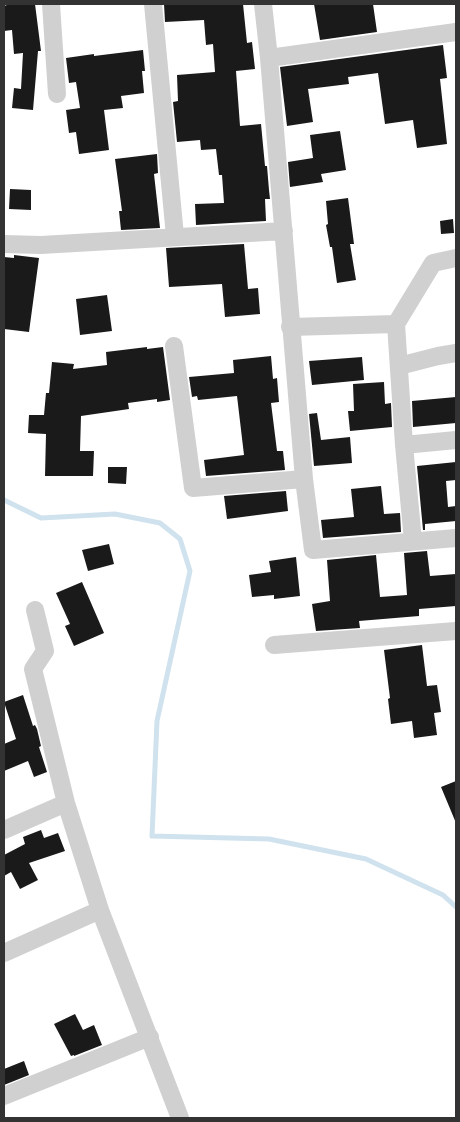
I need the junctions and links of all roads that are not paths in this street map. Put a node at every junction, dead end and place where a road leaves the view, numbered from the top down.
1 (50, 4) edge
2 (153, 4) edge
3 (263, 4) edge
4 (456, 32) edge
5 (269, 58) junction
6 (57, 94) dead end
7 (284, 231) junction
8 (175, 236) junction
9 (4, 244) edge
10 (456, 258) edge
11 (396, 324) junction
12 (290, 327) junction
13 (174, 346) dead end
14 (456, 353) edge
15 (399, 366) junction
16 (456, 440) edge
17 (404, 444) junction
18 (304, 479) junction
19 (456, 538) edge
20 (413, 541) junction
21 (35, 610) dead end
22 (456, 631) edge
23 (274, 645) dead end
24 (66, 803) junction
25 (4, 830) edge
26 (100, 910) junction
27 (4, 953) edge
28 (150, 1037) junction
29 (4, 1096) edge
30 (180, 1118) edge

1 - 6 street
2 - 8 street
3 - 5 street
4 - 5 street
5 - 7 street
7 - 8 street
7 - 12 street
8 - 9 street
10 - 11 street
11 - 12 street
11 - 15 street
12 - 18 street
13 - 18 street
14 - 15 street
15 - 17 street
16 - 17 street
17 - 20 street
18 - 20 street
19 - 20 street
21 - 24 street
22 - 23 street
24 - 25 street
24 - 26 street
26 - 27 street
26 - 28 street
28 - 29 street
28 - 30 street

